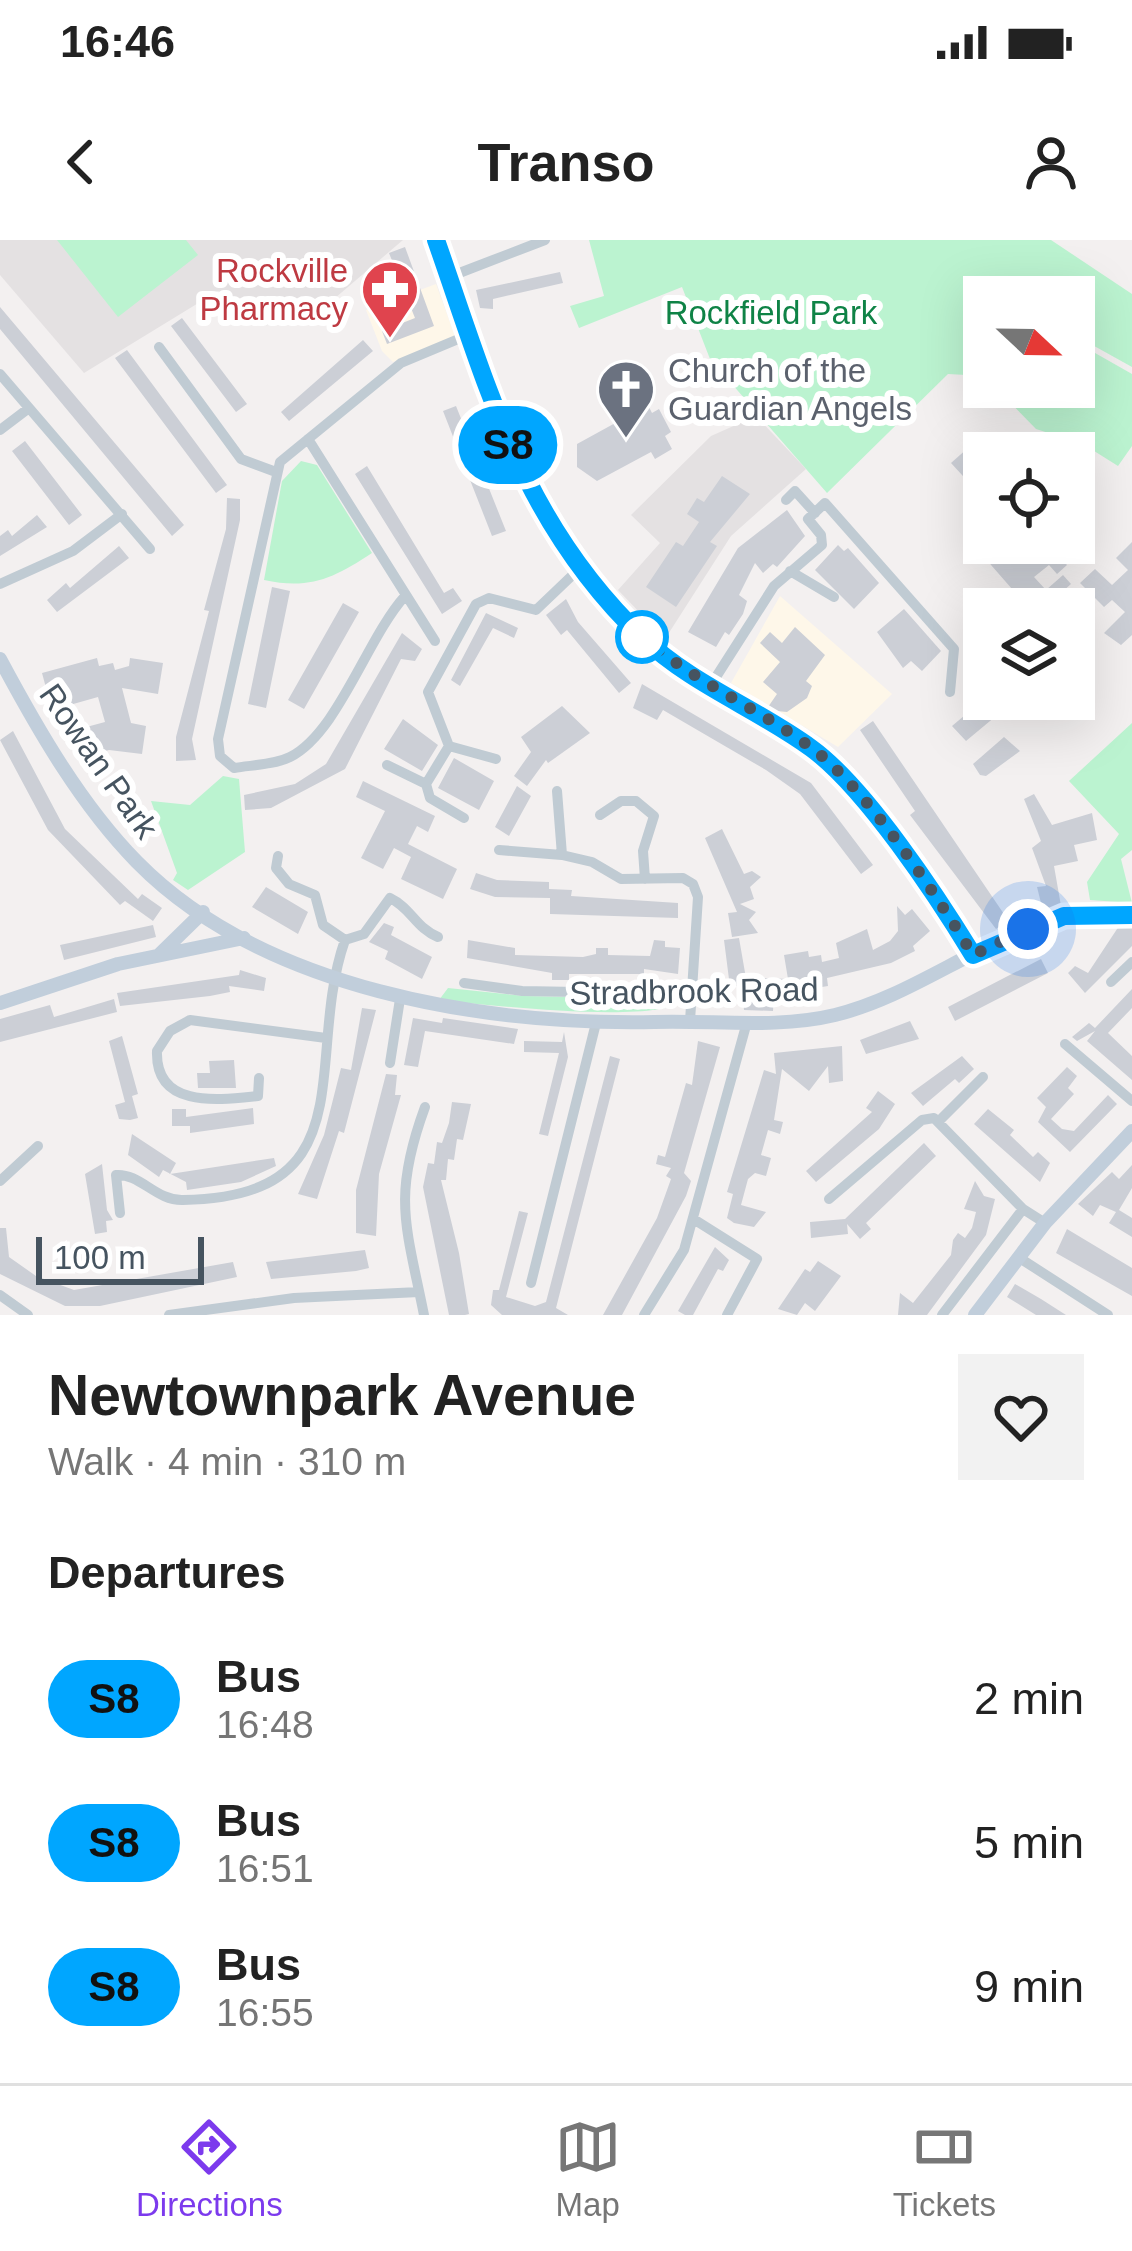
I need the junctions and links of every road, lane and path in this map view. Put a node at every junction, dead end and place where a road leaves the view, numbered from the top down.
1 (436, 240) edge
2 (545, 240) edge
3 (449, 277) junction
4 (468, 335) junction
5 (159, 347) dead end
6 (0, 374) edge
7 (29, 409) junction
8 (0, 430) edge
9 (308, 439) junction
10 (276, 472) junction
11 (786, 500) dead end
12 (814, 513) junction
13 (122, 514) junction
14 (150, 549) dead end
15 (580, 568) junction
16 (790, 571) junction
17 (0, 584) edge
18 (405, 596) junction
19 (834, 597) dead end
20 (435, 641) dead end
21 (0, 659) edge
22 (6, 684) edge
23 (710, 688) junction
24 (950, 692) dead end
25 (449, 746) junction
26 (496, 759) dead end
27 (387, 766) dead end
28 (426, 784) junction
29 (557, 791) dead end
30 (600, 815) dead end
31 (464, 818) dead end
32 (499, 850) dead end
33 (562, 855) junction
34 (278, 856) dead end
35 (645, 879) junction
36 (203, 913) junction
37 (1132, 915) edge
38 (249, 938) junction
39 (438, 938) dead end
40 (345, 940) junction
41 (159, 955) junction
42 (973, 955) junction
43 (1132, 962) edge
44 (335, 979) junction
45 (1111, 982) dead end
46 (464, 983) dead end
47 (690, 994) junction
48 (400, 999) junction
49 (0, 1004) edge
50 (690, 1021) junction
51 (748, 1022) junction
52 (596, 1023) junction
53 (326, 1038) junction
54 (1065, 1044) dead end
55 (390, 1063) dead end
56 (983, 1077) dead end
57 (259, 1078) dead end
58 (1132, 1101) edge
59 (425, 1107) dead end
60 (940, 1120) junction
61 (1132, 1131) edge
62 (38, 1147) dead end
63 (0, 1180) edge
64 (829, 1199) dead end
65 (1023, 1209) junction
66 (120, 1213) dead end
67 (694, 1220) junction
68 (1045, 1223) junction
69 (1018, 1258) junction
70 (978, 1268) junction
71 (999, 1282) junction
72 (532, 1283) dead end
73 (419, 1292) junction
74 (0, 1295) edge
75 (28, 1315) edge
76 (169, 1315) edge
77 (424, 1315) edge
78 (644, 1315) edge
79 (727, 1315) edge
80 (942, 1315) edge
81 (975, 1315) edge
82 (1108, 1315) edge

1 - 3 main road
2 - 3 street
3 - 4 main road
4 - 9 street
4 - 15 main road
5 - 10 street
6 - 7 street
7 - 8 street
7 - 13 street
9 - 10 street
9 - 18 street
10 - 18 street
11 - 12 street
12 - 16 street
12 - 24 street
13 - 14 street
13 - 17 street
15 - 23 main road
15 - 25 street
16 - 19 street
16 - 23 street
18 - 20 street
21 - 22 main road, Rowan Park
22 - 36 main road, Rowan Park
23 - 42 main road
25 - 26 street
25 - 28 street
27 - 28 street
28 - 31 street
29 - 33 street
30 - 35 street
32 - 33 street
33 - 35 street
34 - 40 street
35 - 47 street
36 - 38 main road, Stradbrook Road
36 - 41 main road
37 - 42 main road, Stradbrook Road
38 - 41 main road
38 - 44 main road, Stradbrook Road
39 - 40 street
40 - 44 street
41 - 49 main road
42 - 51 main road, Stradbrook Road
43 - 45 street
44 - 48 main road, Stradbrook Road
44 - 53 street
46 - 47 street
47 - 50 street
48 - 52 main road, Stradbrook Road
48 - 55 street
50 - 51 main road, Stradbrook Road
50 - 52 main road, Stradbrook Road
51 - 67 street
52 - 72 street
53 - 57 street
53 - 66 street
54 - 58 street
56 - 60 street
59 - 73 street
60 - 64 street
60 - 65 street
61 - 68 main road
62 - 63 street
65 - 68 street
65 - 70 street
67 - 78 street
67 - 79 street
68 - 69 main road
69 - 71 main road
69 - 82 street
70 - 71 street
70 - 80 street
71 - 81 main road
73 - 76 street
73 - 77 street
74 - 75 street

